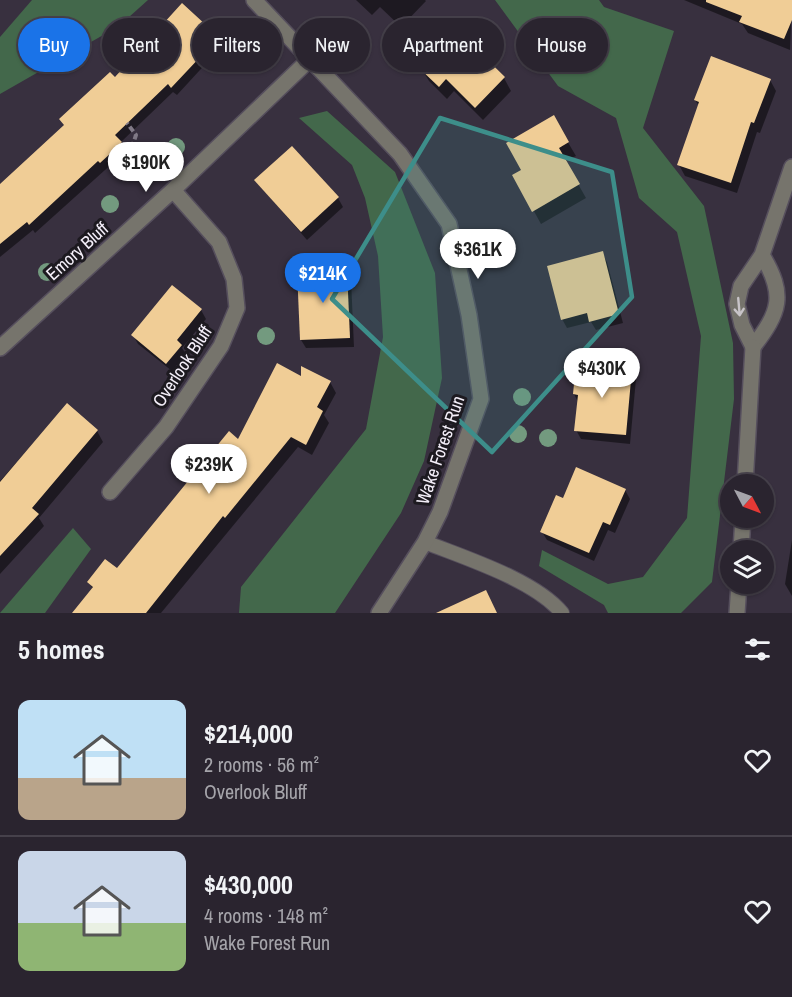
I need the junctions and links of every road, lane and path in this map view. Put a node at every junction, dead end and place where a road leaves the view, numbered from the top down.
1 (254, 0) edge
2 (294, 41) edge
3 (296, 72) edge
4 (324, 72) edge
5 (127, 123) dead end
6 (118, 161) dead end
7 (792, 167) edge
8 (172, 190) junction
9 (762, 255) junction
10 (753, 347) junction
11 (0, 348) edge
12 (746, 474) edge
13 (110, 492) dead end
14 (425, 542) junction
15 (738, 594) edge
16 (380, 613) edge
17 (562, 613) edge
18 (737, 613) edge

1 - 2 street, Wake Forest Run
3 - 8 street, Emory Bluff
4 - 14 street, Wake Forest Run
5 - 6 path
7 - 9 street
8 - 11 street, Emory Bluff
8 - 13 street, Overlook Bluff
9 -> 10 street
9 - 10 street
10 - 12 street
14 - 16 street, Wake Forest Run
14 - 17 lane
15 - 18 street

